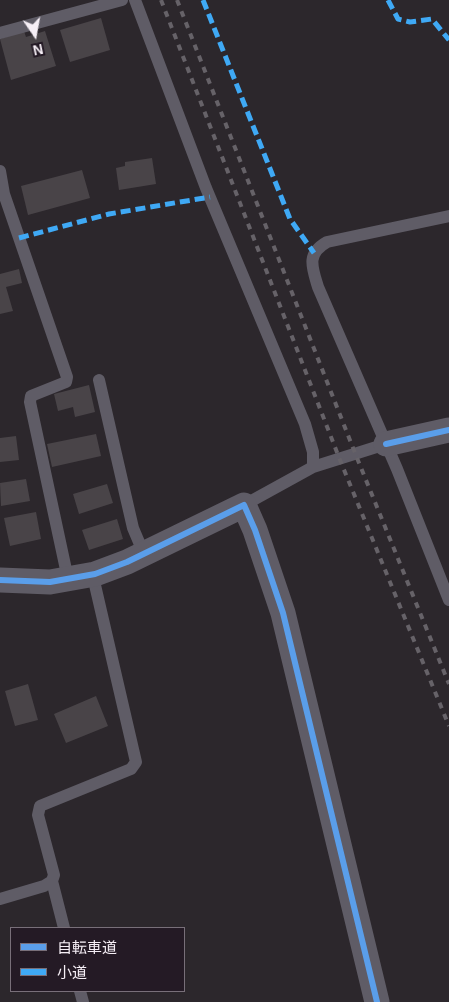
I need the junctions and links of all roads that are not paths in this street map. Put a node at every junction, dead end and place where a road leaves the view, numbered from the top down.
1 (122, 0) edge
2 (135, 0) edge
3 (0, 33) edge
4 (0, 171) edge
5 (449, 216) edge
6 (99, 380) dead end
7 (449, 430) edge
8 (386, 444) junction
9 (313, 467) junction
10 (244, 505) junction
11 (144, 554) junction
12 (95, 574) junction
13 (0, 580) edge
14 (68, 580) junction
15 (449, 600) edge
16 (52, 881) junction
17 (0, 899) edge
18 (64, 927) edge
19 (377, 1002) edge

1 - 3 lane
2 - 9 lane
4 - 14 lane
5 - 8 lane
6 - 11 lane
7 - 8 street
8 - 9 lane
8 - 15 lane
9 - 10 lane
10 - 11 street
10 - 19 street
11 - 12 street
12 - 14 street
12 - 16 lane
13 - 14 street
16 - 17 lane
16 - 18 lane

